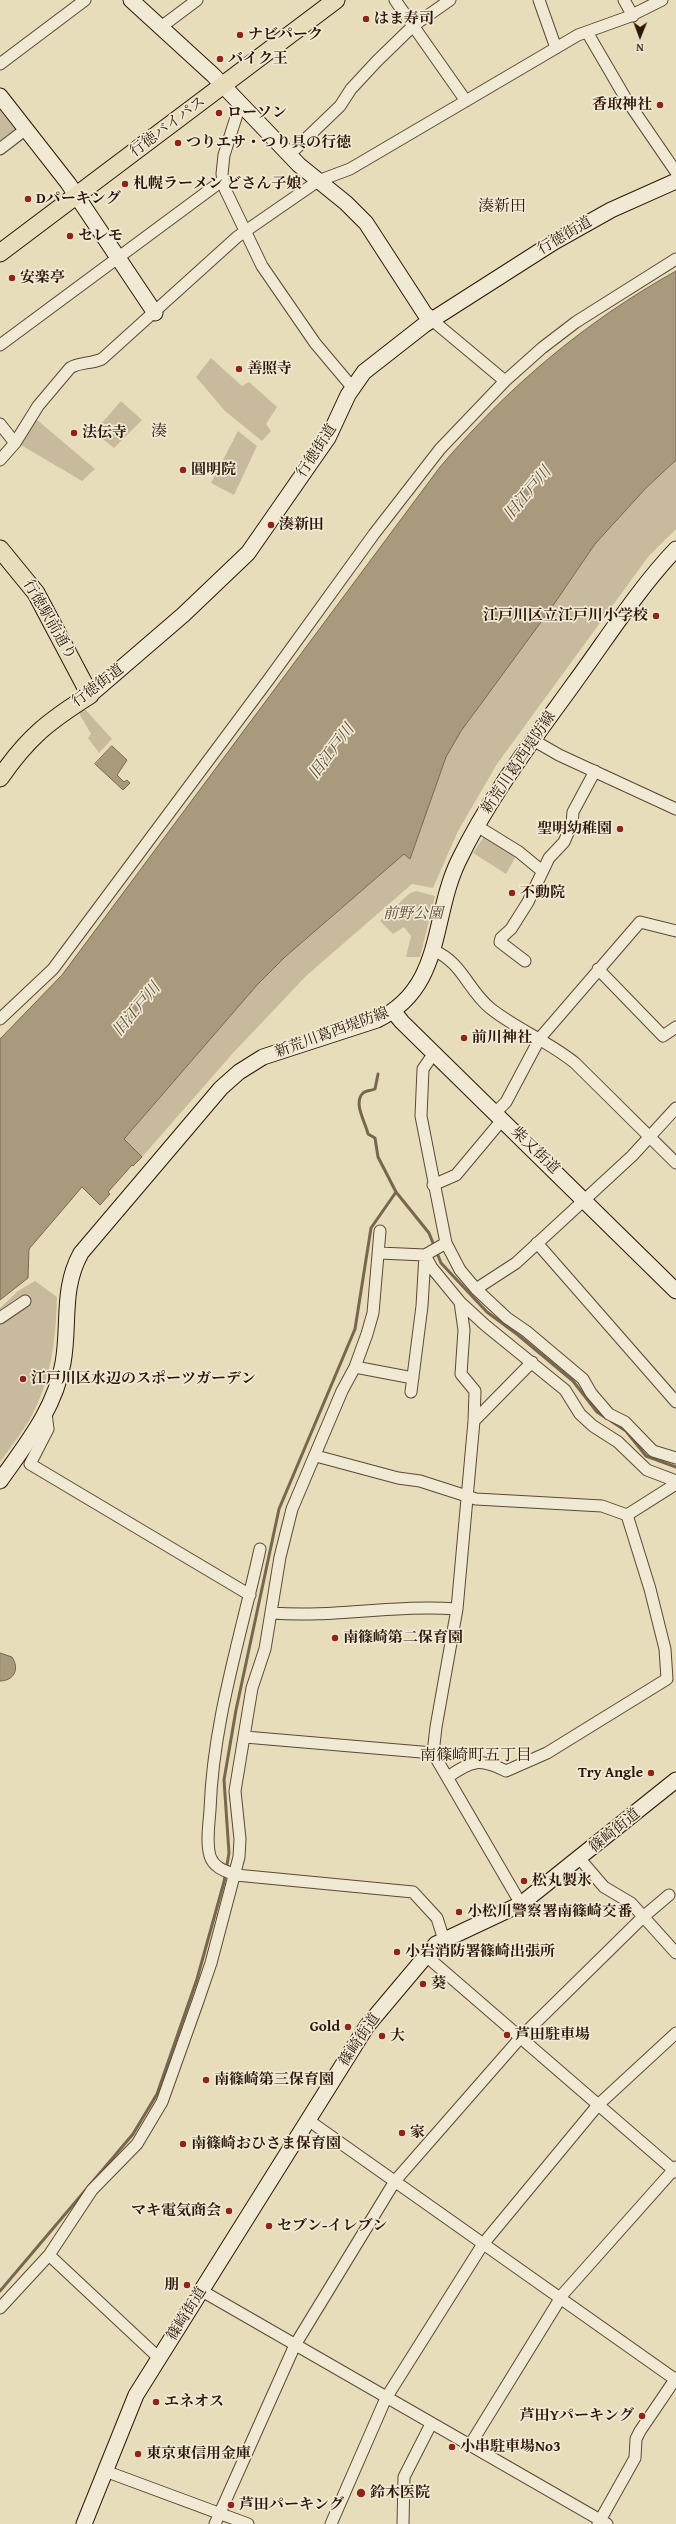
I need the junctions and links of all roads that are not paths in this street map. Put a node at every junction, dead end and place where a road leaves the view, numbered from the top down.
1 (85, 0) edge
2 (131, 0) edge
3 (197, 0) edge
4 (336, 0) edge
5 (395, 0) edge
6 (450, 0) edge
7 (539, 0) edge
8 (624, 0) edge
9 (662, 0) edge
10 (633, 16) junction
11 (413, 26) junction
12 (162, 27) junction
13 (587, 32) junction
14 (556, 48) junction
15 (0, 64) edge
16 (222, 86) junction
17 (0, 96) edge
18 (466, 101) junction
19 (240, 105) junction
20 (26, 129) junction
21 (0, 149) edge
22 (290, 155) junction
23 (676, 172) edge
24 (223, 180) junction
25 (318, 181) junction
26 (676, 181) edge
27 (76, 196) junction
28 (246, 231) junction
29 (0, 253) edge
30 (118, 258) junction
31 (676, 259) edge
32 (154, 314) junction
33 (432, 320) junction
34 (0, 345) edge
35 (506, 381) junction
36 (352, 387) junction
37 (0, 424) edge
38 (15, 443) junction
39 (0, 460) edge
40 (0, 549) edge
41 (676, 549) edge
42 (90, 695) junction
43 (533, 740) junction
44 (595, 771) junction
45 (0, 778) edge
46 (676, 809) edge
47 (477, 826) junction
48 (542, 871) junction
49 (676, 931) edge
50 (433, 950) junction
51 (525, 961) dead end
52 (598, 969) junction
53 (393, 1011) junction
54 (0, 1019) edge
55 (676, 1027) edge
56 (540, 1038) junction
57 (434, 1053) junction
58 (676, 1108) edge
59 (499, 1116) junction
60 (649, 1138) junction
61 (676, 1163) edge
62 (433, 1185) junction
63 (585, 1199) junction
64 (380, 1231) dead end
65 (446, 1243) junction
66 (537, 1243) junction
67 (379, 1253) junction
68 (425, 1255) junction
69 (476, 1289) junction
70 (676, 1291) edge
71 (25, 1301) dead end
72 (460, 1302) junction
73 (0, 1318) edge
74 (532, 1362) junction
75 (355, 1367) junction
76 (413, 1378) junction
77 (411, 1392) dead end
78 (676, 1402) edge
79 (46, 1413) junction
80 (474, 1421) junction
81 (316, 1456) junction
82 (676, 1458) edge
83 (0, 1481) edge
84 (676, 1481) edge
85 (676, 1484) edge
86 (467, 1495) junction
87 (627, 1515) junction
88 (260, 1549) dead end
89 (250, 1595) junction
90 (457, 1609) junction
91 (272, 1612) junction
92 (672, 1666) edge
93 (245, 1737) junction
94 (433, 1753) junction
95 (448, 1777) junction
96 (676, 1780) edge
97 (580, 1859) junction
98 (236, 1875) junction
99 (669, 1895) dead end
100 (522, 1904) junction
101 (643, 1917) junction
102 (444, 1940) junction
103 (676, 1953) edge
104 (425, 1955) junction
105 (676, 2033) edge
106 (521, 2037) junction
107 (598, 2105) junction
108 (308, 2120) junction
109 (675, 2169) edge
110 (395, 2181) junction
111 (483, 2244) junction
112 (50, 2255) junction
113 (202, 2291) junction
114 (560, 2298) junction
115 (0, 2308) edge
116 (295, 2345) junction
117 (159, 2358) junction
118 (676, 2379) edge
119 (386, 2398) junction
120 (431, 2424) junction
121 (470, 2445) junction
122 (104, 2471) junction
123 (220, 2513) junction
124 (602, 2523) edge
125 (84, 2524) edge
126 (215, 2524) edge
127 (248, 2524) edge
128 (331, 2524) edge
129 (403, 2524) edge

1 - 15 street
2 - 12 street
3 - 12 street
4 - 16 main road, 行徳バイパス
5 - 11 street
6 - 11 street
7 - 14 street
8 - 10 street
9 - 10 street
10 - 13 street
11 - 18 street
11 - 22 street
12 - 16 street
13 - 14 street
13 - 23 street
14 - 18 street
16 - 19 street
16 - 27 main road, 行徳バイパス
17 - 20 street
18 - 25 street
19 - 22 street
19 - 24 street
20 - 21 street
20 - 27 street
22 - 25 street
24 - 28 street
24 - 30 street
25 - 28 street
25 - 33 street
26 - 33 street, 行徳街道
27 - 29 main road, 行徳バイパス
27 - 30 street
28 - 32 street
28 - 36 street
30 - 32 street
30 - 34 street
31 - 35 street
32 - 38 street
33 - 35 street
33 - 36 street, 行徳街道
35 - 54 street
36 - 42 street, 行徳街道
37 - 38 street
38 - 39 street
40 - 42 main road, 行徳駅前通り
41 - 43 street, 新荒川葛西堤防線
42 - 45 main road, 行徳街道
43 - 44 street
43 - 47 street, 新荒川葛西堤防線
44 - 46 street
44 - 48 street
47 - 48 street
47 - 50 street, 新荒川葛西堤防線
48 - 51 street
49 - 52 street
50 - 53 street, 新荒川葛西堤防線
50 - 56 street
52 - 55 street
52 - 56 street
53 - 57 street, 柴又街道
53 - 79 street, 新荒川葛西堤防線
56 - 59 street
56 - 60 street
57 - 59 street, 柴又街道
57 - 62 street
58 - 60 street
59 - 62 street
59 - 63 street, 柴又街道
60 - 61 street
60 - 63 street
62 - 65 street
63 - 66 street
63 - 70 street, 柴又街道
64 - 67 street
65 - 68 street
65 - 69 street
66 - 69 street
66 - 78 street
67 - 68 street
67 - 75 street
68 - 72 street
68 - 76 street
69 - 82 street
71 - 73 street
72 - 74 street
72 - 80 street
74 - 80 street
74 - 84 street
75 - 76 street
75 - 81 street
76 - 77 street
79 - 83 street, 新荒川葛西堤防線
79 - 89 street
80 - 86 street
81 - 86 street
81 - 91 street
85 - 87 street
86 - 87 street
86 - 90 street
87 - 92 street
88 - 89 street
89 - 98 street
90 - 91 street
90 - 94 street
91 - 93 street
92 - 95 street
93 - 94 street
93 - 98 street
94 - 95 street
95 - 100 street
96 - 97 street, 篠崎街道
97 - 100 street, 篠崎街道
97 - 101 street
98 - 102 street
98 - 112 street
99 - 101 street
100 - 102 street, 篠崎街道
101 - 103 street
101 - 106 street
102 - 104 street, 篠崎街道
104 - 106 street
104 - 108 street, 篠崎街道
105 - 107 street
106 - 107 street
106 - 110 street
107 - 109 street
107 - 111 street
108 - 110 street
108 - 113 street, 篠崎街道
109 - 114 street
110 - 111 street
110 - 116 street
111 - 114 street
111 - 119 street
112 - 115 street
112 - 117 street
113 - 116 street
113 - 117 street, 篠崎街道
114 - 118 street
114 - 121 street
116 - 119 street
116 - 123 street
117 - 122 street, 篠崎街道
118 - 124 street
119 - 120 street
119 - 128 street
120 - 121 street
120 - 129 street
121 - 124 street
122 - 123 street
122 - 125 street, 篠崎街道
123 - 126 street
123 - 127 street

